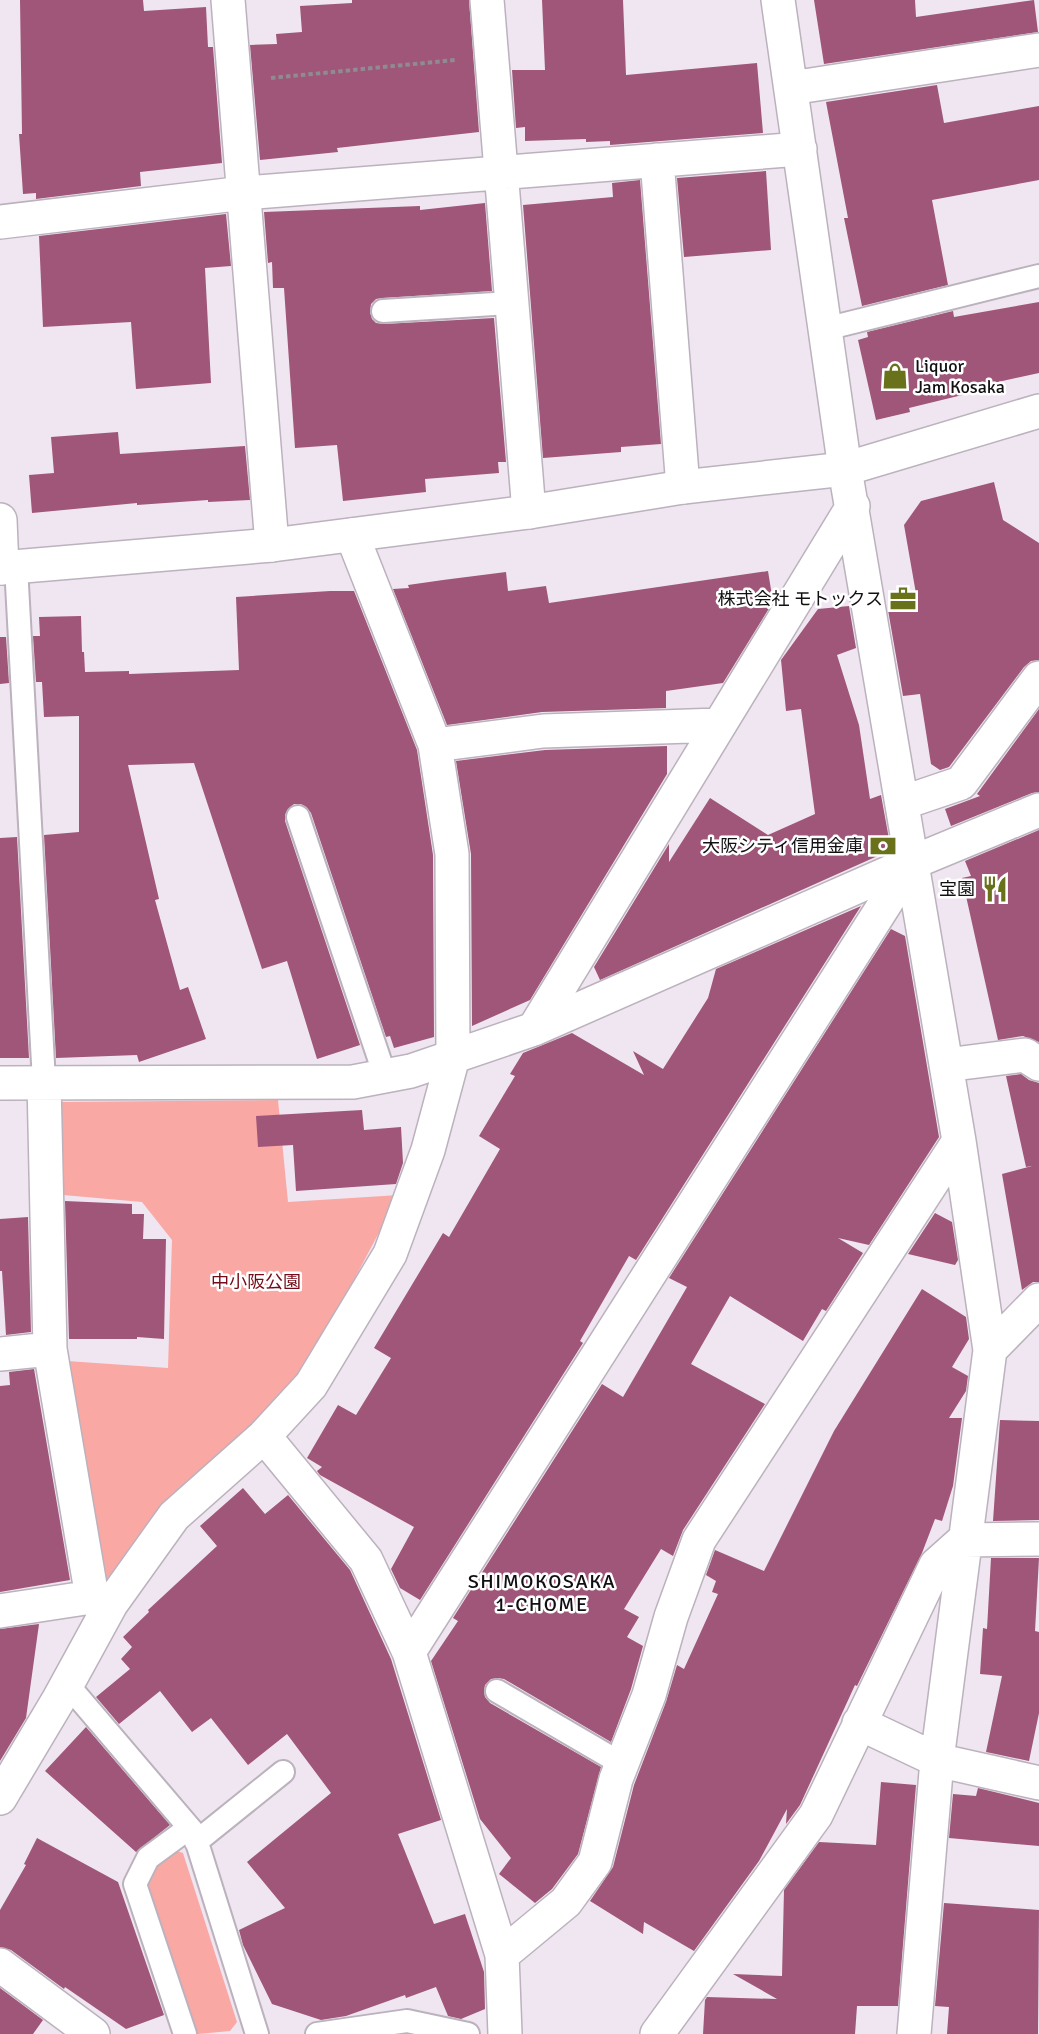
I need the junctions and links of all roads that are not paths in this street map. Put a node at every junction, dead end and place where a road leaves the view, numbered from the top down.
1 (228, 0) edge
2 (487, 0) edge
3 (778, 0) edge
4 (1039, 50) edge
5 (791, 88) junction
6 (800, 150) junction
7 (657, 160) junction
8 (500, 172) junction
9 (244, 193) junction
10 (0, 222) edge
11 (1039, 276) edge
12 (511, 303) junction
13 (383, 311) dead end
14 (825, 329) junction
15 (1039, 411) edge
16 (845, 469) junction
17 (683, 487) junction
18 (853, 506) junction
19 (529, 512) junction
20 (0, 520) edge
21 (352, 535) junction
22 (272, 545) junction
23 (6, 567) edge
24 (1039, 678) edge
25 (719, 725) junction
26 (435, 745) junction
27 (902, 803) junction
28 (1039, 810) edge
29 (298, 817) dead end
30 (911, 863) junction
31 (534, 1029) junction
32 (453, 1057) junction
33 (1039, 1064) edge
34 (946, 1065) junction
35 (385, 1076) junction
36 (44, 1082) junction
37 (0, 1083) edge
38 (959, 1141) junction
39 (1039, 1300) edge
40 (50, 1349) junction
41 (990, 1350) junction
42 (0, 1354) edge
43 (264, 1436) junction
44 (1039, 1539) edge
45 (964, 1540) junction
46 (102, 1600) junction
47 (0, 1611) edge
48 (409, 1652) junction
49 (67, 1684) junction
50 (497, 1691) dead end
51 (860, 1723) junction
52 (937, 1760) junction
53 (622, 1764) junction
54 (283, 1772) dead end
55 (1039, 1783) edge
56 (0, 1798) edge
57 (193, 1835) junction
58 (502, 1955) junction
59 (0, 1965) edge
60 (93, 2034) edge
61 (185, 2034) edge
62 (257, 2034) edge
63 (317, 2034) edge
64 (468, 2034) edge
65 (505, 2034) edge
66 (657, 2034) edge
67 (915, 2034) edge

1 - 9 street
2 - 8 street
3 - 5 street
4 - 5 street
5 - 6 street
6 - 7 street
6 - 14 street
7 - 8 street
7 - 17 street
8 - 9 street
8 - 12 street
9 - 10 street
9 - 22 street
11 - 14 lane
12 - 13 lane
12 - 19 street
14 - 16 street
15 - 16 street
16 - 17 street
16 - 18 street
17 - 19 street
18 - 25 street
18 - 27 street
19 - 21 street
20 - 23 street
21 - 22 street
21 - 26 street
22 - 23 street
23 - 36 lane
24 - 27 street
25 - 26 street
25 - 31 street
26 - 32 street
27 - 30 street
28 - 30 street
29 - 35 lane
30 - 31 street
30 - 34 street
30 - 48 street
31 - 32 street
32 - 35 street
32 - 43 street
33 - 34 street
34 - 38 street
35 - 36 street
36 - 37 street
36 - 40 street
38 - 41 street
38 - 53 street
39 - 41 street
40 - 42 street
40 - 46 street
41 - 45 street
43 - 46 street
43 - 48 street
44 - 45 street
45 - 51 street
45 - 52 street
46 - 47 street
46 - 49 street
48 - 58 street
49 - 56 street
49 - 57 lane
50 - 53 lane
51 - 52 street
51 - 66 street
52 - 55 street
52 - 67 street
53 - 58 street
54 - 57 lane
57 - 61 lane
57 - 62 lane
58 - 65 street
59 - 60 street
63 - 64 lane

